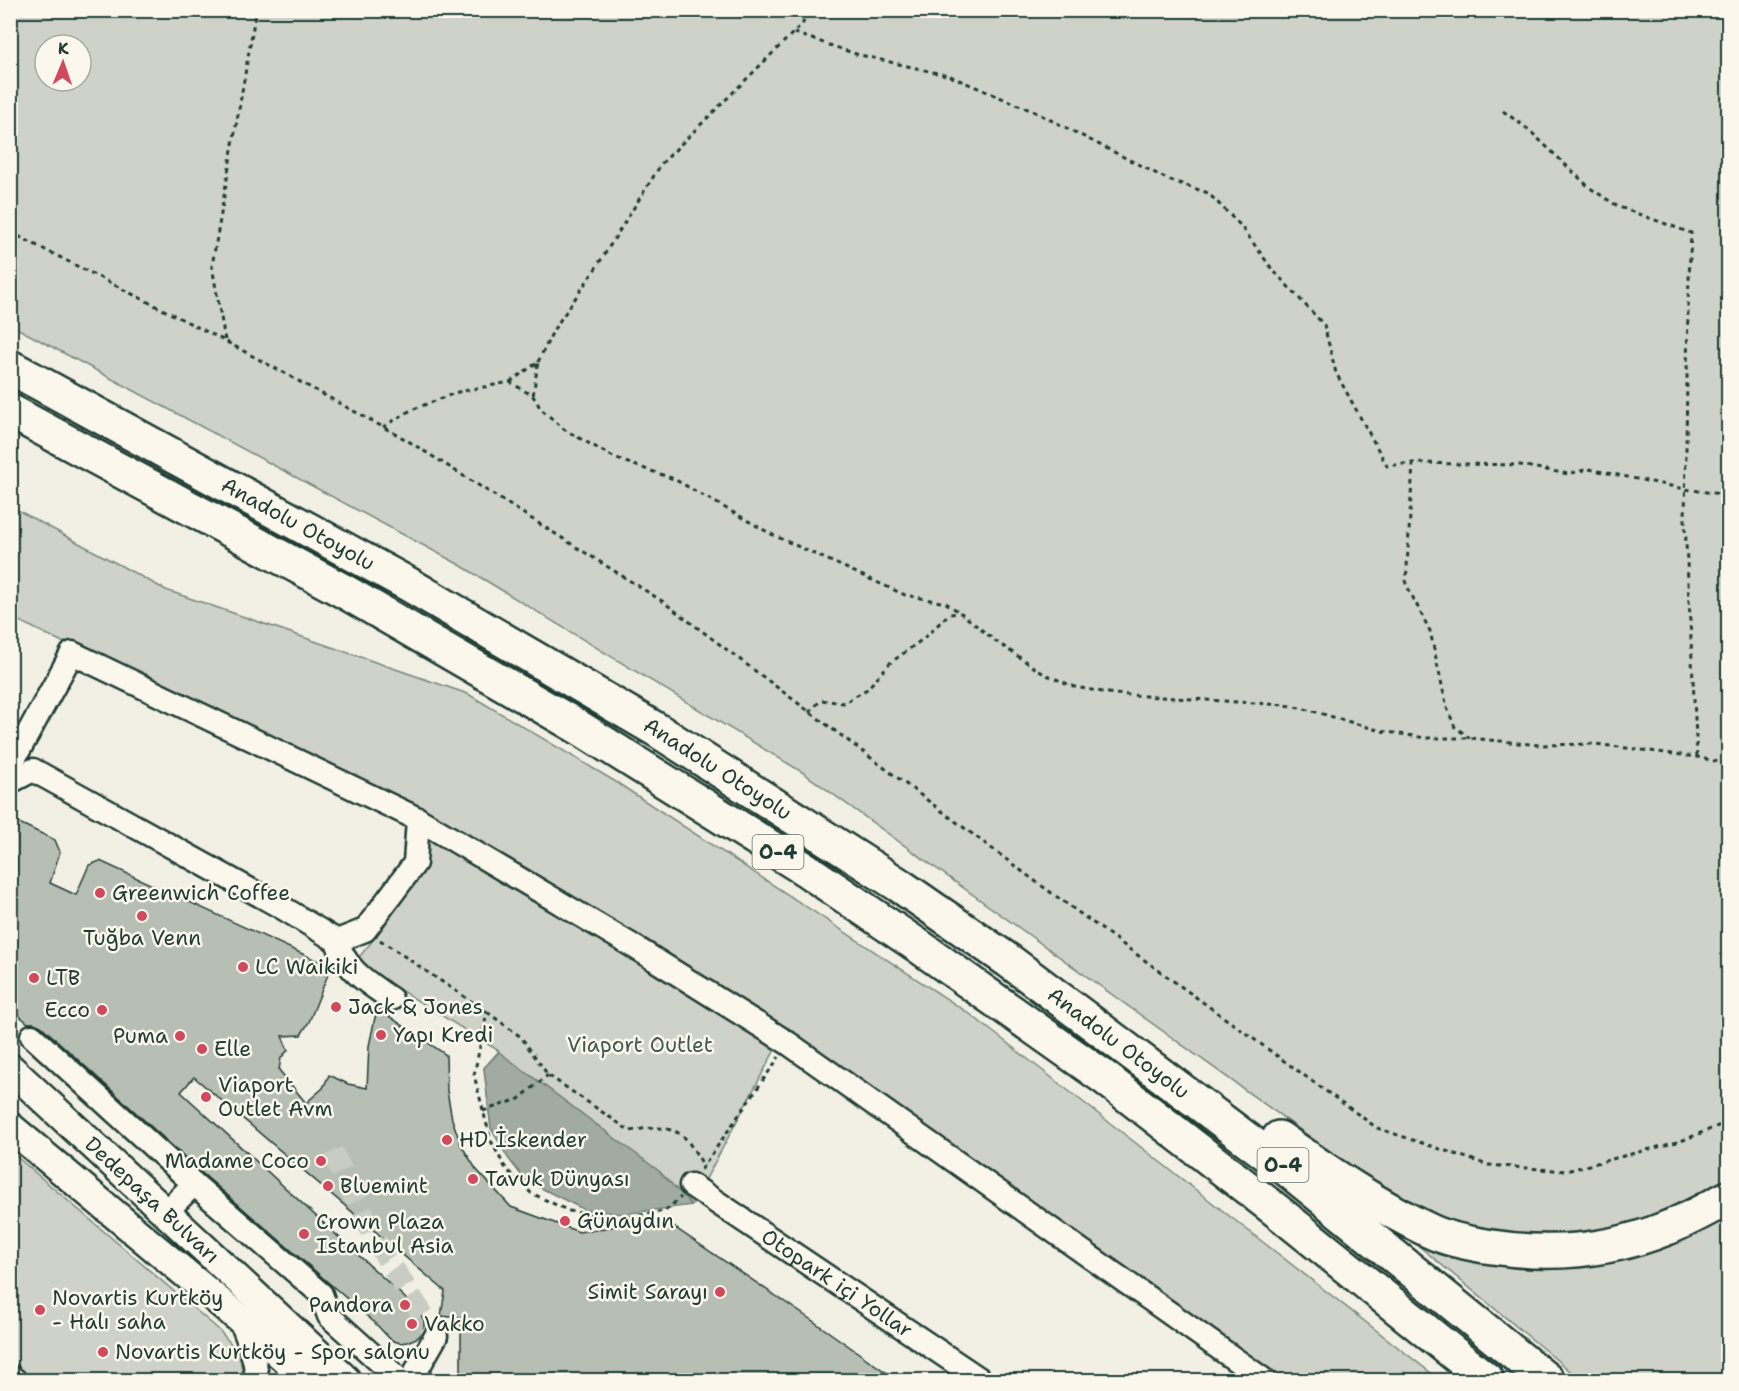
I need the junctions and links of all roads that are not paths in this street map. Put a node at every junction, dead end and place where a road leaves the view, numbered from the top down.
1 (10, 367) edge
2 (10, 411) edge
3 (19, 763) edge
4 (10, 782) edge
5 (418, 819) junction
6 (337, 942) junction
7 (1009, 961) junction
8 (391, 999) dead end
9 (32, 1036) dead end
10 (10, 1068) edge
11 (10, 1127) edge
12 (194, 1184) junction
13 (691, 1185) road end
14 (1728, 1198) edge
15 (166, 1212) junction
16 (240, 1319) junction
17 (436, 1336) dead end
18 (10, 1376) edge
19 (15, 1380) edge
20 (257, 1380) edge
21 (309, 1380) edge
22 (346, 1380) edge
23 (400, 1380) edge
24 (411, 1380) edge
25 (981, 1380) edge
26 (1264, 1380) edge
27 (1487, 1380) edge
28 (1547, 1380) edge

1 - 7 highway, Anadolu Otoyolu / O-4
2 - 27 highway, Anadolu Otoyolu / O-4
3 - 4 street
3 - 5 street
3 - 6 street
5 - 6 street
5 - 26 street
6 - 8 street
7 - 14 highway
7 - 28 highway, Anadolu Otoyolu / O-4
9 - 12 street
10 - 15 main road, Dedepaşa Bulvarı
11 - 16 main road, Dedepaşa Bulvarı
12 - 15 street
12 - 23 street
13 - 25 street, Otopark içi Yollar
15 - 22 main road, Dedepaşa Bulvarı
16 - 20 street
16 - 21 main road, Dedepaşa Bulvarı
17 - 24 street
18 - 19 street

